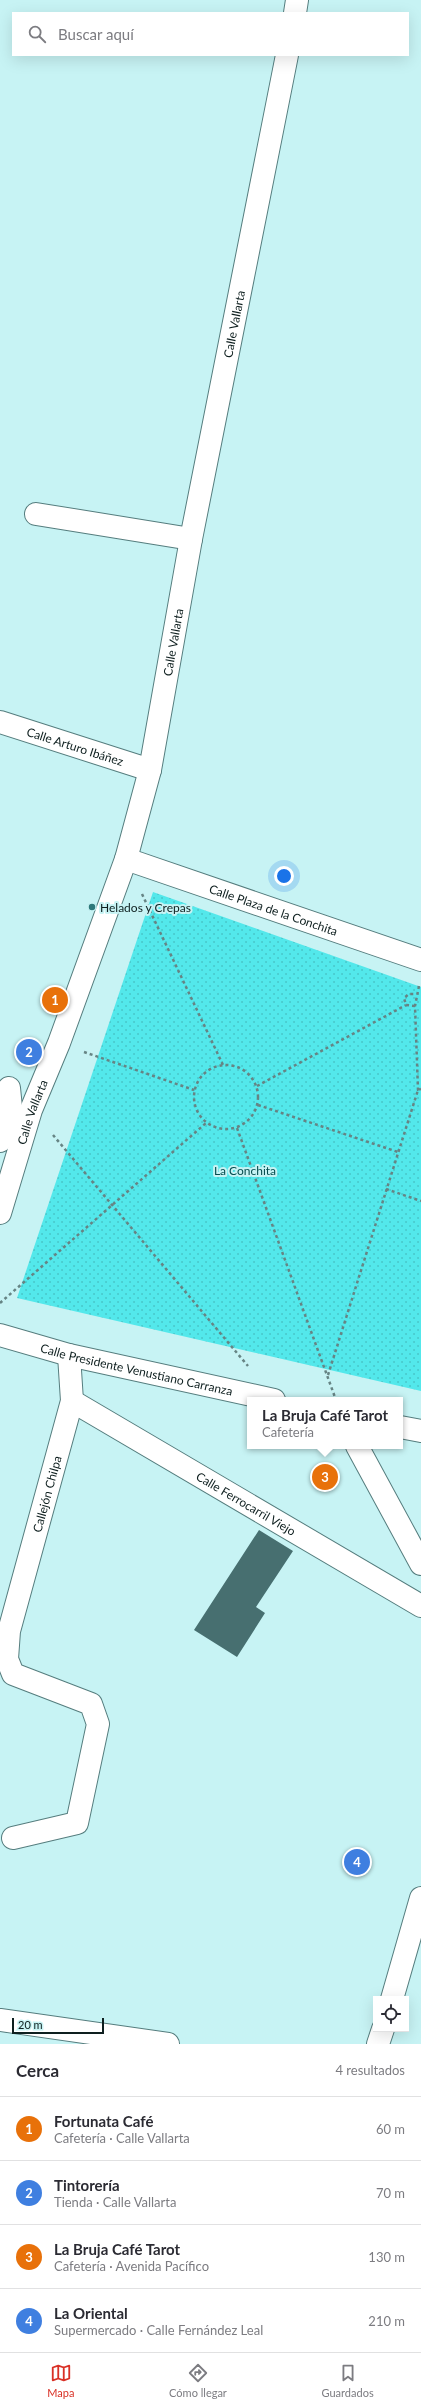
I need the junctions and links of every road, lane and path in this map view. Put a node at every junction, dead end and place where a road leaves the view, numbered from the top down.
1 (297, 0) edge
2 (295, 12) edge
3 (286, 56) edge
4 (36, 514) dead end
5 (191, 539) junction
6 (0, 722) edge
7 (150, 770) junction
8 (126, 859) junction
9 (421, 960) edge
10 (421, 982) edge
11 (416, 994) junction
12 (406, 1006) junction
13 (415, 1006) junction
14 (59, 1043) junction
15 (224, 1065) junction
16 (5, 1083) edge
17 (257, 1086) junction
18 (194, 1090) junction
19 (420, 1090) edge
20 (258, 1105) junction
21 (31, 1110) junction
22 (206, 1123) junction
23 (237, 1128) junction
24 (0, 1141) edge
25 (398, 1152) junction
26 (386, 1189) junction
27 (421, 1201) edge
28 (112, 1204) junction
29 (0, 1213) edge
30 (0, 1303) edge
31 (0, 1335) edge
32 (69, 1355) junction
33 (252, 1370) dead end
34 (328, 1375) junction
35 (260, 1397) edge
36 (335, 1397) edge
37 (72, 1401) junction
38 (403, 1428) edge
39 (421, 1431) edge
40 (359, 1449) edge
41 (421, 1564) edge
42 (421, 1606) edge
43 (5, 1630) edge
44 (13, 1838) dead end
45 (421, 1898) edge
46 (393, 1996) edge
47 (0, 2020) edge
48 (382, 2032) edge
49 (168, 2044) edge
50 (378, 2044) edge

1 - 2 street
3 - 5 street, Calle Vallarta
4 - 5 street
5 - 7 street, Calle Vallarta
6 - 7 street, Calle Arturo Ibáñez
7 - 8 street, Calle Vallarta
8 - 9 street, Calle Plaza de la Conchita
8 - 14 street, Calle Vallarta
8 - 15 path
10 - 11 path
11 - 12 path
11 - 13 path
12 - 13 path
12 - 17 path
13 - 19 path
14 - 18 path
14 - 21 street, Calle Vallarta
15 - 17 path
15 - 18 path
16 - 21 street
16 - 24 street, Calle Vallarta
17 - 20 path
18 - 22 path
19 - 25 path
20 - 23 path
20 - 25 path
21 - 28 path
21 - 29 street, Calle Vallarta
22 - 23 path
22 - 28 path
23 - 34 path
25 - 26 path
26 - 27 path
26 - 34 path
28 - 30 path
28 - 33 path
31 - 32 street, Calle Presidente Venustiano Carranza
32 - 35 street, Calle Presidente Venustiano Carranza
32 - 37 street, Callejón Chilpa
34 - 36 path
37 - 42 street, Calle Ferrocarril Viejo
37 - 43 street, Callejón Chilpa
38 - 39 street
40 - 41 street
43 - 44 street, Callejón Chilpa
45 - 46 street
47 - 49 street
48 - 50 street

